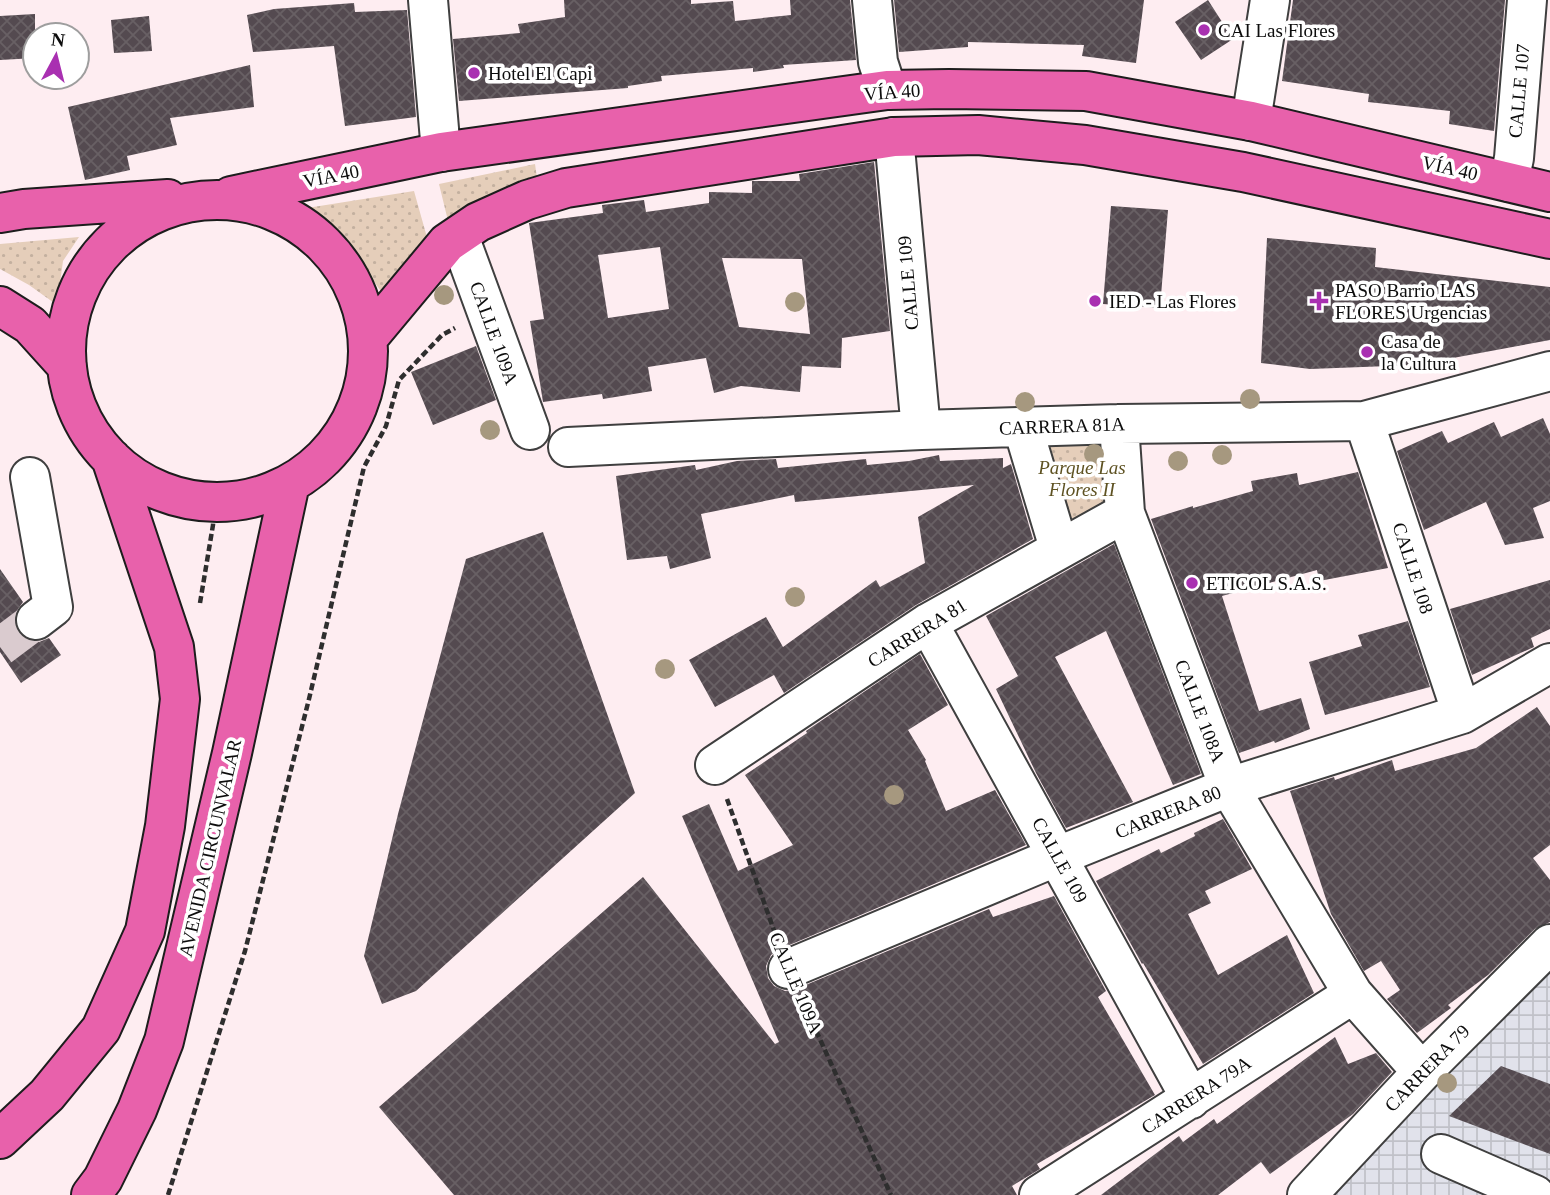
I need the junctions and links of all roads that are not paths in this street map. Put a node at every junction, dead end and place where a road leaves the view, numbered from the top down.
1 (428, 0) edge
2 (872, 0) edge
3 (1270, 0) edge
4 (1527, 0) edge
5 (887, 90) junction
6 (1251, 121) junction
7 (894, 136) junction
8 (441, 152) junction
9 (1509, 182) junction
10 (1550, 192) edge
11 (220, 196) junction
12 (0, 213) edge
13 (458, 236) junction
14 (1550, 239) edge
15 (0, 306) edge
16 (372, 333) junction
17 (67, 366) junction
18 (1550, 371) edge
19 (1364, 421) junction
20 (1119, 424) junction
21 (1023, 428) junction
22 (530, 430) dead end
23 (921, 430) junction
24 (568, 447) dead end
25 (111, 458) junction
26 (30, 477) dead end
27 (289, 488) junction
28 (1125, 513) junction
29 (1059, 548) junction
30 (36, 620) tunnel mouth
31 (928, 623) junction
32 (1550, 663) edge
33 (1462, 715) junction
34 (715, 765) road end
35 (1229, 787) junction
36 (1058, 856) junction
37 (1550, 944) edge
38 (788, 969) road end
39 (1353, 994) junction
40 (1422, 1072) junction
41 (1191, 1099) junction
42 (0, 1139) edge
43 (1441, 1154) dead end
44 (92, 1195) edge
45 (1039, 1195) edge
46 (1307, 1195) edge
47 (1535, 1195) edge

1 - 8 street
2 - 5 street
3 - 6 street
4 - 9 street, CALLE 107
5 - 6 highway, VÍA 40
5 - 8 highway, VÍA 40
6 - 9 highway, VÍA 40
7 - 13 highway
7 - 14 highway
7 - 23 street, CALLE 109
8 - 11 highway, VÍA 40
9 - 10 highway, VÍA 40
11 - 12 highway
11 - 16 highway
11 - 17 highway
13 - 16 highway
13 - 22 street, CALLE 109A
15 - 17 highway
16 - 27 highway
17 - 25 highway
18 - 19 street, CARRERA 81A
19 - 20 street, CARRERA 81A
19 - 33 street, CALLE 108
20 - 21 street, CARRERA 81A
20 - 28 street, CALLE 108A
21 - 23 street, CARRERA 81A
21 - 29 street
23 - 24 street, CARRERA 81A
25 - 27 highway
25 - 42 highway
26 - 30 street
27 - 44 highway, AVENIDA CIRCUNVALAR
28 - 29 street, CARRERA 81
28 - 35 street, CALLE 108A
29 - 31 street, CARRERA 81
31 - 34 street, CARRERA 81
31 - 36 street, CALLE 109
32 - 33 street, CARRERA 80
33 - 35 street, CARRERA 80
35 - 36 street, CARRERA 80
35 - 39 street, CALLE 108A
36 - 38 street, CARRERA 80
36 - 41 street, CALLE 109
37 - 40 street, CARRERA 79
39 - 40 street, CALLE 108A
39 - 41 street, CARRERA 79A
40 - 46 street, CARRERA 79
41 - 45 street, CARRERA 79A
43 - 47 street

